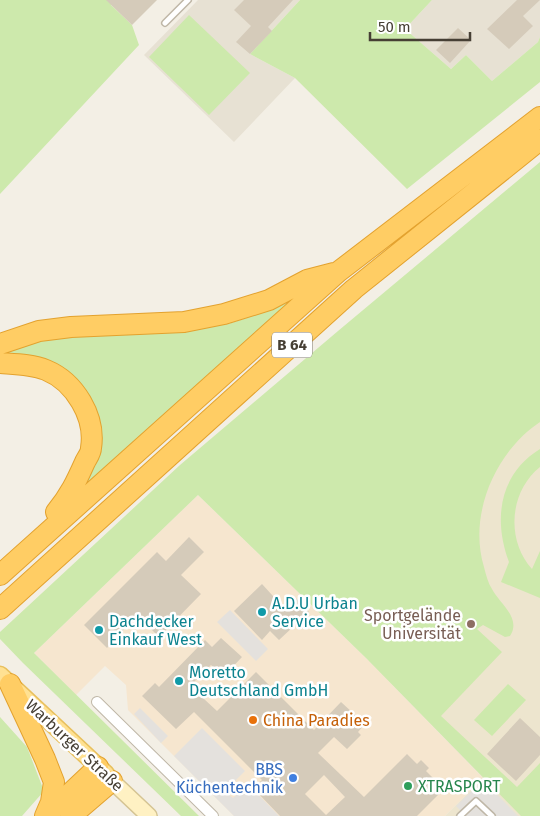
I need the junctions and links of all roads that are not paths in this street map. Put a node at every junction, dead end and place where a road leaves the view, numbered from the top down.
1 (188, 0) edge
2 (165, 23) dead end
3 (540, 117) edge
4 (540, 140) edge
5 (338, 272) junction
6 (0, 344) edge
7 (0, 363) edge
8 (28, 550) junction
9 (0, 575) edge
10 (0, 609) edge
11 (5, 680) edge
12 (97, 702) dead end
13 (105, 774) junction
14 (46, 816) edge
15 (72, 816) edge
16 (149, 816) edge
17 (213, 816) edge
18 (460, 816) edge
19 (492, 816) edge

1 - 2 lane
3 - 5 highway, B 64
4 - 10 highway, B 64
5 - 6 highway
5 - 8 highway, B 64
7 - 8 highway
8 - 9 highway, B 64
11 - 13 main road, Warburger Straße
11 - 14 highway
12 - 17 street
13 - 14 highway
13 - 15 highway
13 - 16 main road, Warburger Straße
18 - 19 lane

